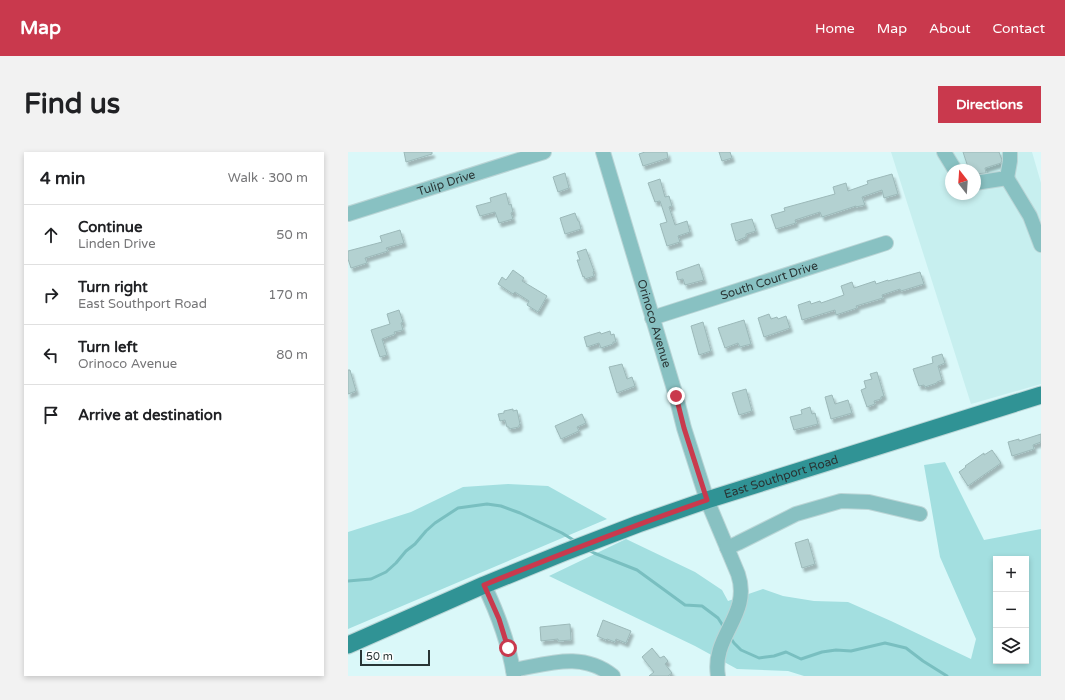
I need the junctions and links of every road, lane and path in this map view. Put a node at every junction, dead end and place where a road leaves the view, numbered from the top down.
1 (544, 152) edge
2 (603, 152) edge
3 (944, 152) edge
4 (1010, 152) edge
5 (951, 164) edge
6 (1007, 178) junction
7 (981, 183) edge
8 (348, 214) edge
9 (886, 243) dead end
10 (1041, 245) edge
11 (652, 318) junction
12 (1041, 395) edge
13 (707, 500) junction
14 (920, 514) dead end
15 (727, 548) junction
16 (484, 585) junction
17 (348, 645) edge
18 (513, 673) edge
19 (613, 676) edge
20 (718, 676) edge

1 - 8 street, Tulip Drive
2 - 11 street, Orinoco Avenue
3 - 5 street
4 - 6 street
6 - 7 street
6 - 10 street
9 - 11 street, South Court Drive
11 - 13 street, Orinoco Avenue
12 - 13 main road, East Southport Road
13 - 15 street, Orinoco Avenue
13 - 16 main road, East Southport Road
14 - 15 street
15 - 20 street, Orinoco Avenue
16 - 17 main road, East Southport Road
16 - 18 street
18 - 19 street

